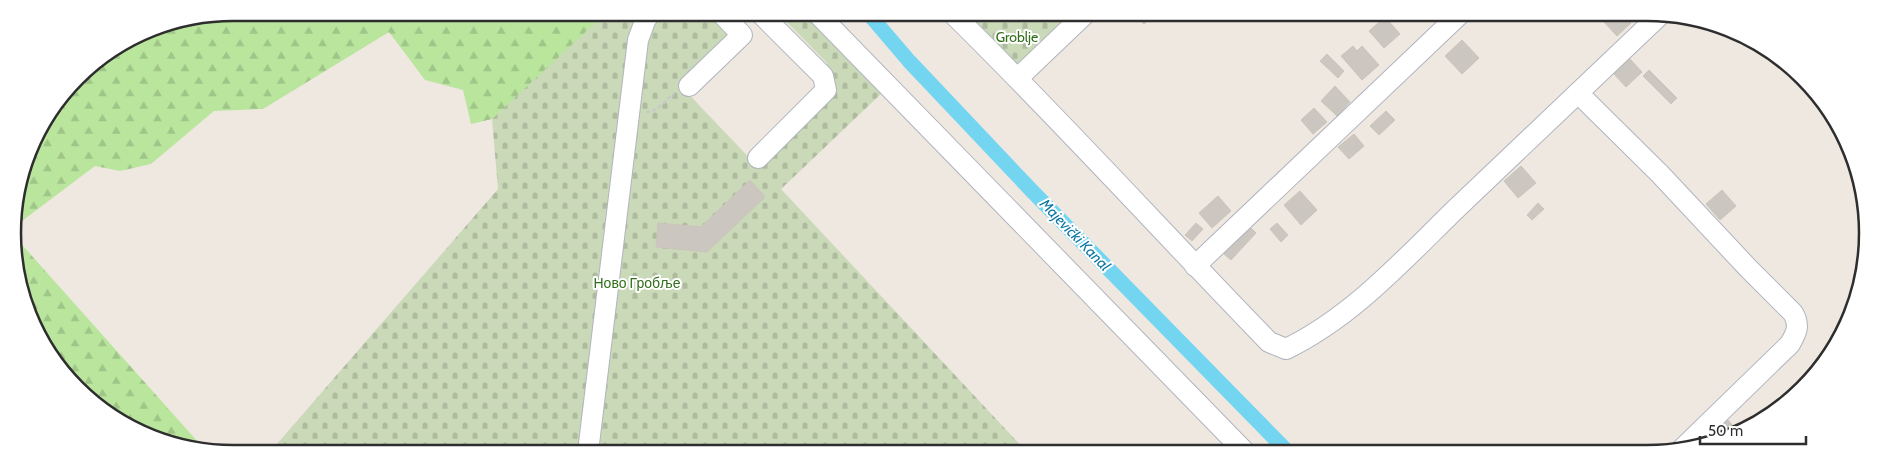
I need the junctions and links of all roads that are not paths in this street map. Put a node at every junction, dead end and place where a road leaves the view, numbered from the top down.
1 (645, 21) edge
2 (729, 21) edge
3 (768, 21) edge
4 (825, 21) edge
5 (959, 21) edge
6 (1078, 21) edge
7 (1453, 21) edge
8 (1653, 21) edge
9 (1018, 78) junction
10 (689, 86) road end
11 (1578, 93) junction
12 (758, 158) dead end
13 (1195, 266) junction
14 (1691, 440) edge
15 (589, 445) edge
16 (1238, 445) edge

1 - 15 street
2 - 10 street
3 - 12 street
4 - 16 street
5 - 9 street
6 - 9 street
7 - 13 street
8 - 11 street
9 - 13 street
11 - 13 street
11 - 14 street

